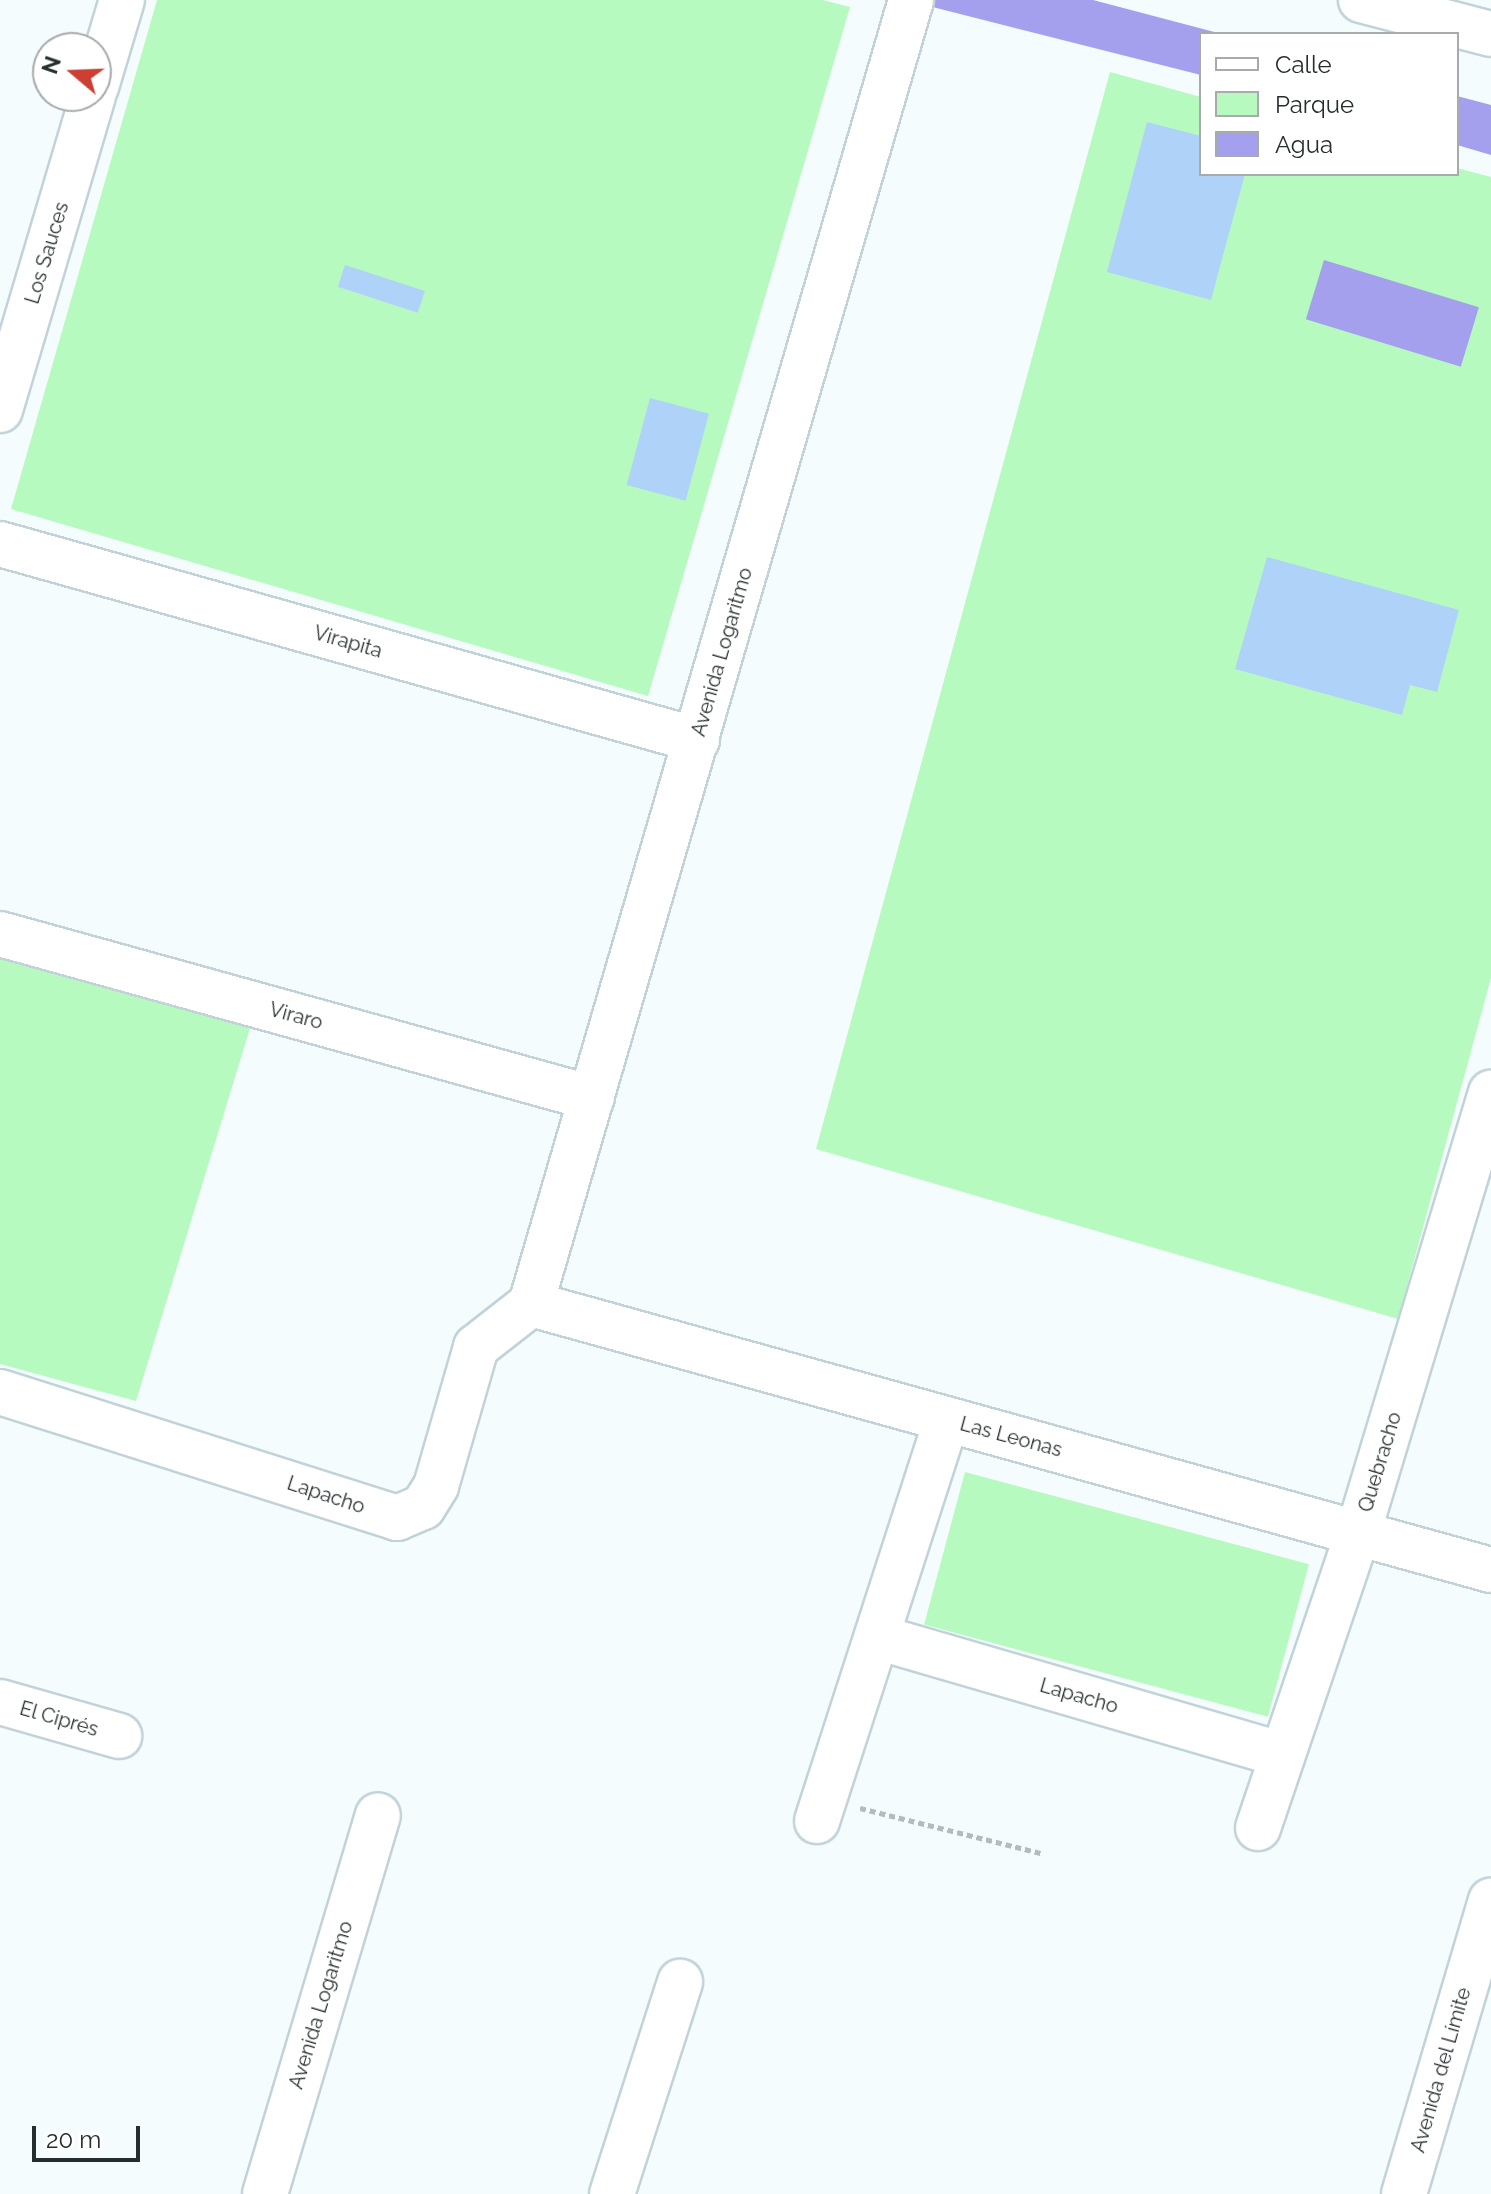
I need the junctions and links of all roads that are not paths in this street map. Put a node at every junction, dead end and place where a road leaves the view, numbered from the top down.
1 (122, 0) edge
2 (1361, 0) edge
3 (907, 14) edge
4 (112, 33) edge
5 (1491, 34) edge
6 (88, 112) edge
7 (0, 410) edge
8 (0, 544) edge
9 (697, 740) junction
10 (0, 934) edge
11 (1491, 1093) edge
12 (592, 1098) junction
13 (531, 1304) junction
14 (0, 1392) edge
15 (947, 1419) junction
16 (1358, 1533) junction
17 (1491, 1570) edge
18 (877, 1637) junction
19 (0, 1702) edge
20 (119, 1736) dead end
21 (1281, 1754) junction
22 (821, 1810) road end
23 (378, 1816) dead end
24 (1258, 1828) dead end
25 (1491, 1901) edge
26 (680, 1982) dead end
27 (265, 2194) edge
28 (612, 2194) edge
29 (1404, 2194) edge

1 - 4 street
2 - 5 street
3 - 9 street, Avenida Logaritmo
6 - 7 street, Los Sauces
8 - 9 street, Virapita
9 - 12 street, Avenida Logaritmo
10 - 12 street, Viraro
11 - 16 street, Quebracho
12 - 13 street, Avenida Logaritmo
13 - 14 street, Lapacho
13 - 15 street, Las Leonas
15 - 16 street, Las Leonas
15 - 18 street
16 - 17 street, Las Leonas
16 - 21 street, Quebracho
18 - 21 street, Lapacho
18 - 22 street
19 - 20 street, El Ciprés
21 - 24 street, Quebracho
23 - 27 street, Avenida Logaritmo
25 - 29 street, Avenida del Límite
26 - 28 street

